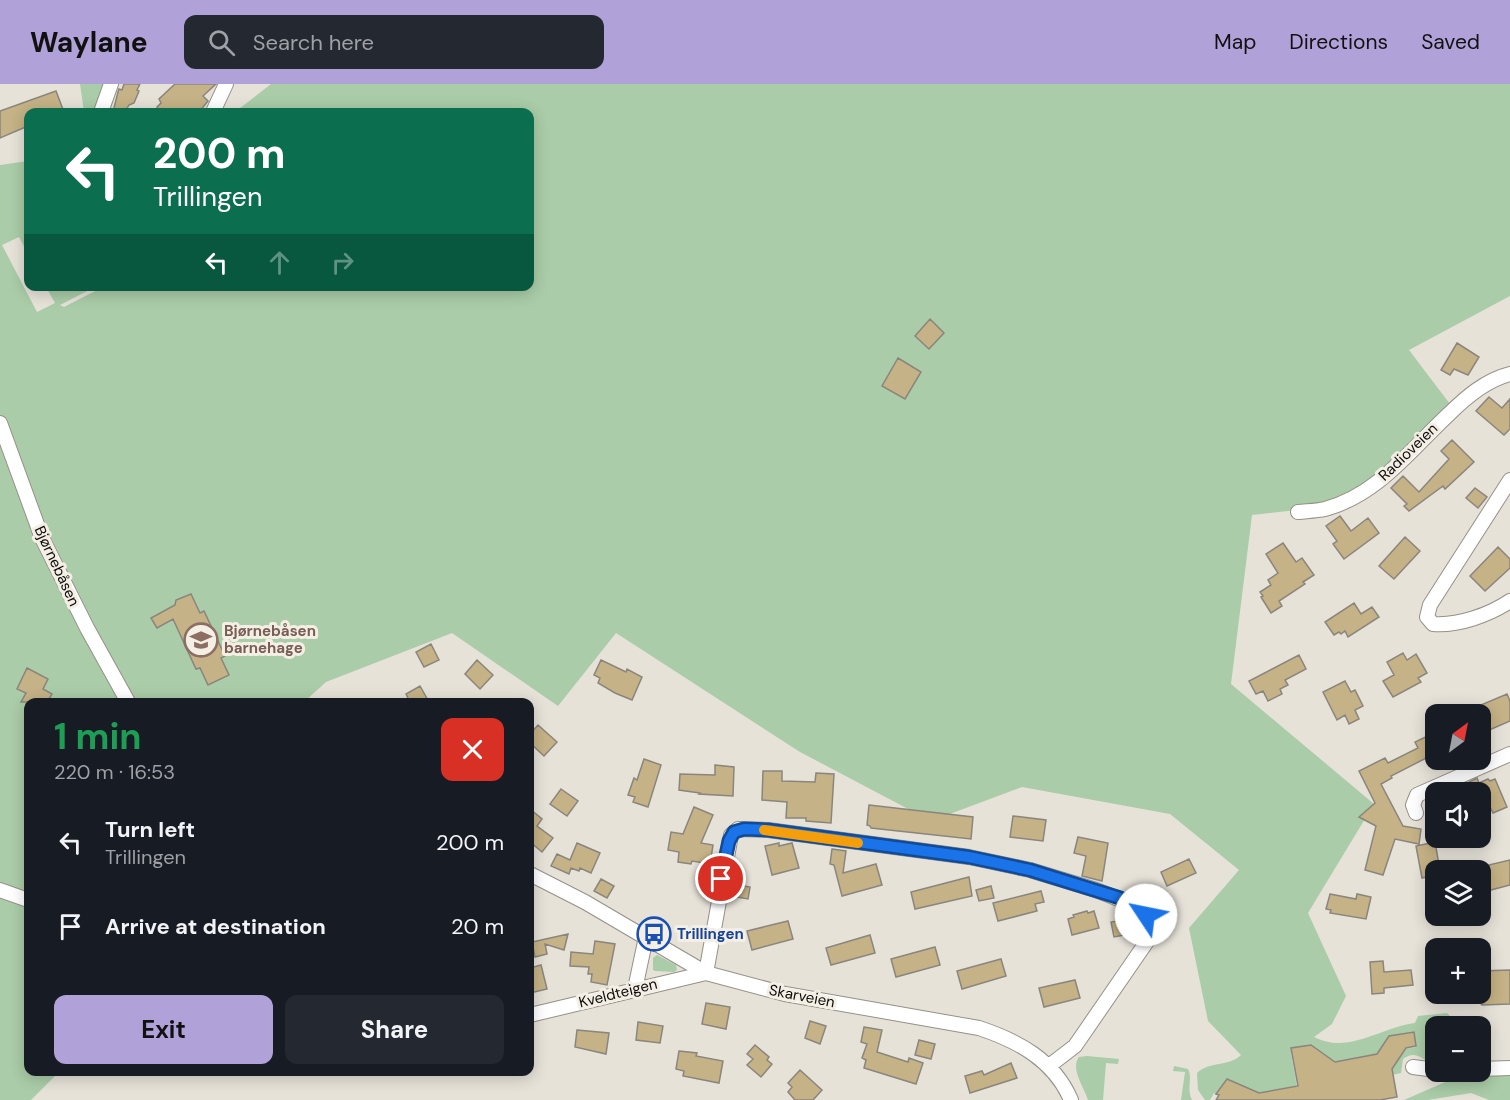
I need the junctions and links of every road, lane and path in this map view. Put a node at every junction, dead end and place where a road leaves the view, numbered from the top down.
1 (111, 84) edge
2 (226, 84) edge
3 (102, 108) edge
4 (215, 108) edge
5 (1510, 374) edge
6 (0, 423) edge
7 (1510, 480) edge
8 (1298, 512) dead end
9 (1510, 601) edge
10 (126, 698) edge
11 (1510, 754) edge
12 (1416, 813) dead end
13 (534, 876) edge
14 (0, 890) edge
15 (24, 899) edge
16 (646, 937) junction
17 (706, 973) junction
18 (634, 989) junction
19 (534, 1014) edge
20 (1049, 1066) junction
21 (1413, 1067) dead end
22 (1510, 1068) edge
23 (1425, 1069) edge
24 (1491, 1069) edge
25 (1071, 1100) edge

1 - 3 street
2 - 4 street
5 - 8 street, Radioveien
6 - 10 street, Bjørnebåsen
7 - 9 street
11 - 12 street
13 - 16 street, Skarveien
14 - 15 street
16 - 17 street, Skarveien
16 - 18 street
17 - 18 street, Kveldteigen
17 - 20 street, Skarveien
17 - 20 street
18 - 19 street, Kveldteigen
20 - 25 street, Skarveien
21 - 23 street
22 - 24 street

